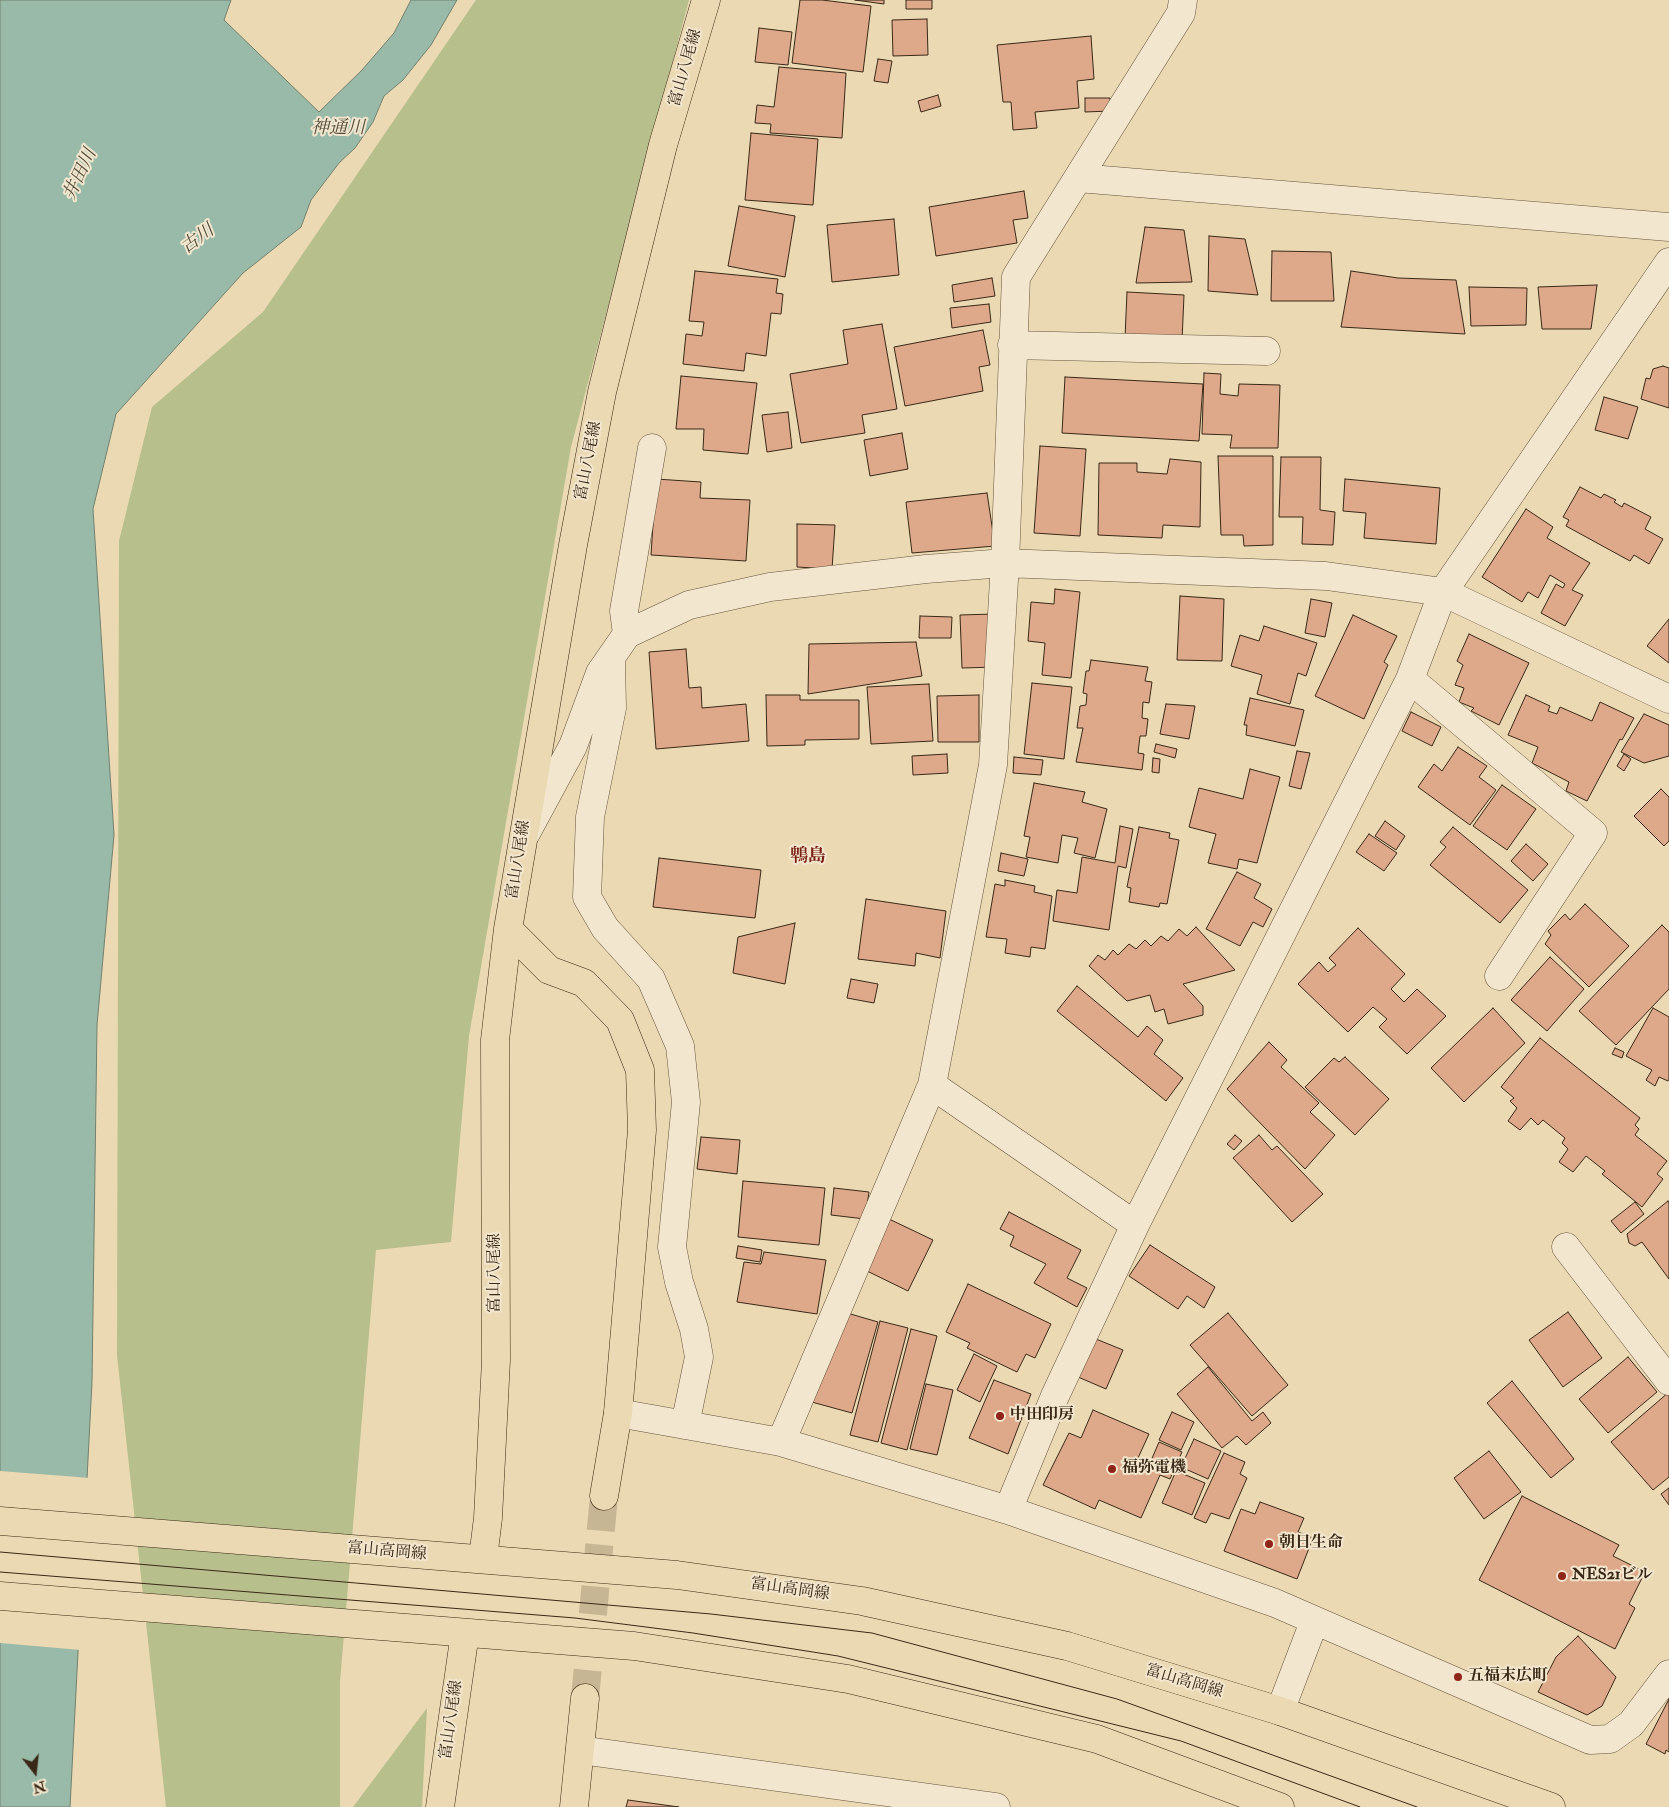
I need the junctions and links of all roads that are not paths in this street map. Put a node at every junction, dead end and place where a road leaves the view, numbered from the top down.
1 (706, 0) edge
2 (1183, 0) edge
3 (1078, 178) junction
4 (1669, 228) edge
5 (1669, 262) edge
6 (1012, 345) junction
7 (1266, 351) dead end
8 (652, 448) dead end
9 (1005, 563) junction
10 (1443, 592) junction
11 (627, 634) junction
12 (611, 657) junction
13 (1410, 679) junction
14 (1669, 699) edge
15 (522, 839) junction
16 (508, 929) junction
17 (1499, 976) dead end
18 (932, 1085) junction
19 (1135, 1225) junction
20 (1566, 1247) dead end
21 (1669, 1381) edge
22 (618, 1413) junction
23 (685, 1425) junction
24 (782, 1442) junction
25 (604, 1496) tunnel mouth
26 (1008, 1510) junction
27 (0, 1521) edge
28 (483, 1558) junction
29 (0, 1596) edge
30 (1314, 1622) junction
31 (453, 1632) junction
32 (1669, 1674) edge
33 (585, 1698) tunnel mouth
34 (1280, 1711) junction
35 (580, 1750) junction
36 (891, 1800) edge
37 (440, 1807) edge
38 (574, 1807) edge
39 (996, 1807) edge
40 (1280, 1807) edge
41 (1552, 1807) edge

1 - 15 main road, 富山八尾線
2 - 3 street
3 - 4 street
3 - 6 street
5 - 10 street
6 - 7 street
6 - 9 street
8 - 11 street
9 - 10 street
9 - 11 street
9 - 18 street
10 - 13 street
10 - 14 street
11 - 12 street
12 - 15 street
12 - 23 street
13 - 17 street
13 - 19 street
15 - 16 main road, 富山八尾線
16 - 22 main road
16 - 28 main road, 富山八尾線
18 - 19 street
18 - 24 street
19 - 26 street
20 - 21 street
22 - 23 street
22 - 25 main road
23 - 24 street
24 - 26 street
26 - 30 street
27 - 28 main road, 富山高岡線
28 - 34 main road, 富山高岡線
29 - 31 main road
30 - 32 street
30 - 34 street
31 - 37 main road, 富山八尾線
31 - 40 main road
33 - 35 main road
34 - 41 main road, 富山高岡線
35 - 36 street
35 - 38 main road
36 - 39 street

